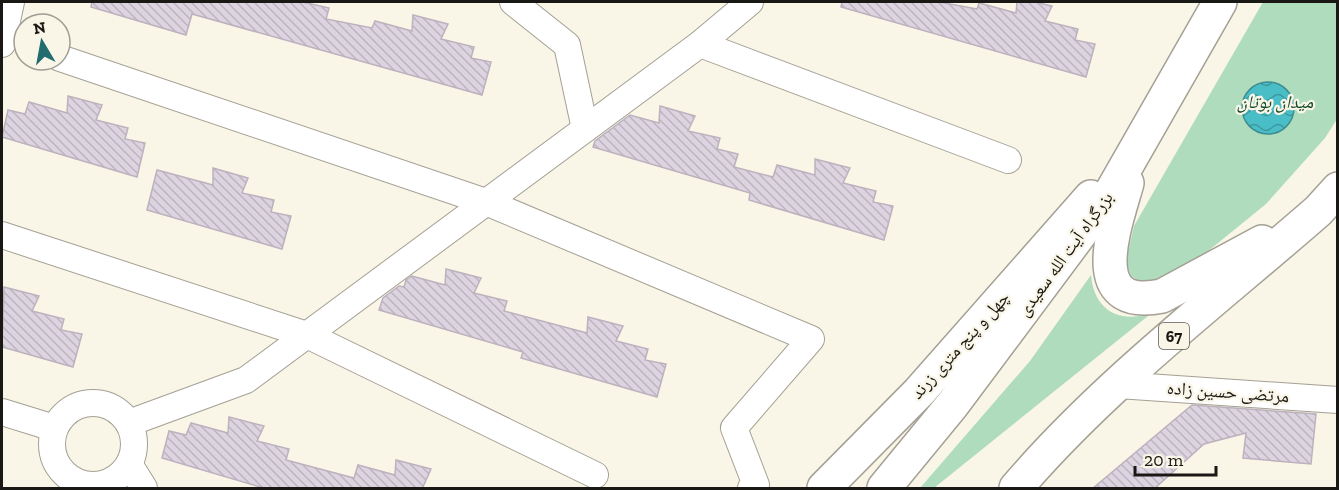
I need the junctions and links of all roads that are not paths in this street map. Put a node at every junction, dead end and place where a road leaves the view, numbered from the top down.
1 (11, 2) edge
2 (513, 2) edge
3 (750, 2) edge
4 (1220, 2) edge
5 (2, 39) edge
6 (2, 44) edge
7 (700, 44) junction
8 (72, 62) edge
9 (585, 129) junction
10 (1138, 144) junction
11 (1008, 160) dead end
12 (1328, 200) edge
13 (486, 202) junction
14 (2, 235) edge
15 (307, 335) junction
16 (1118, 385) junction
17 (1338, 400) edge
18 (2, 412) edge
19 (129, 423) junction
20 (54, 428) junction
21 (1054, 444) junction
22 (129, 464) junction
23 (595, 475) dead end
24 (144, 489) edge
25 (751, 489) edge
26 (824, 489) edge
27 (884, 489) edge
28 (996, 489) edge
29 (1016, 489) edge

1 - 5 street
2 - 9 street
3 - 7 street
4 - 10 main road, بزرگراه آیت الله سعیدی
5 - 6 street
7 - 9 street
7 - 11 street
8 - 13 street
9 - 13 street
10 - 12 main road
10 - 26 main road, چهل و پنج متری زرند
10 - 27 main road, بزرگراه آیت الله سعیدی
12 - 16 main road, 67
13 - 15 street
13 - 25 street
14 - 15 street
15 - 19 street
15 - 23 street
16 - 17 street, مرتضی حسین زاده
16 - 21 main road, 67
18 - 20 street
19 - 20 street
19 - 22 street
20 - 22 street
21 - 28 main road
21 - 29 main road, 67
22 - 24 street

